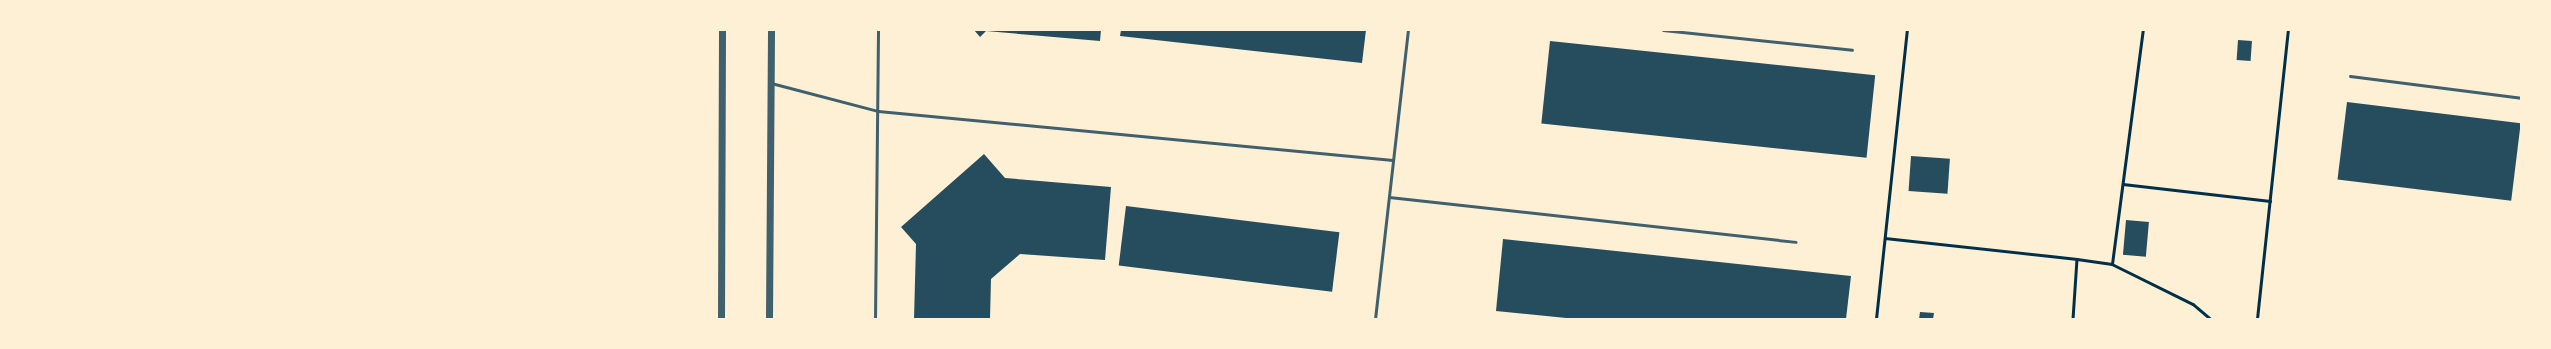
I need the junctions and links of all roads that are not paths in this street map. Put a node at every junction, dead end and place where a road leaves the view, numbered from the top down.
1 (722, 30) edge
2 (771, 30) edge
3 (878, 30) edge
4 (1408, 30) edge
5 (1663, 30) edge
6 (1852, 50) dead end
7 (2350, 76) dead end
8 (771, 83) junction
9 (2521, 98) edge
10 (878, 111) junction
11 (1393, 160) junction
12 (1389, 197) junction
13 (1796, 242) dead end
14 (721, 319) edge
15 (769, 319) edge
16 (875, 319) edge
17 (1375, 319) edge

1 - 14 street
2 - 8 street
3 - 10 lane
4 - 11 lane
5 - 6 lane
7 - 9 lane
8 - 10 lane
8 - 15 street
10 - 11 lane
10 - 16 lane
11 - 12 lane
12 - 13 lane
12 - 17 lane

